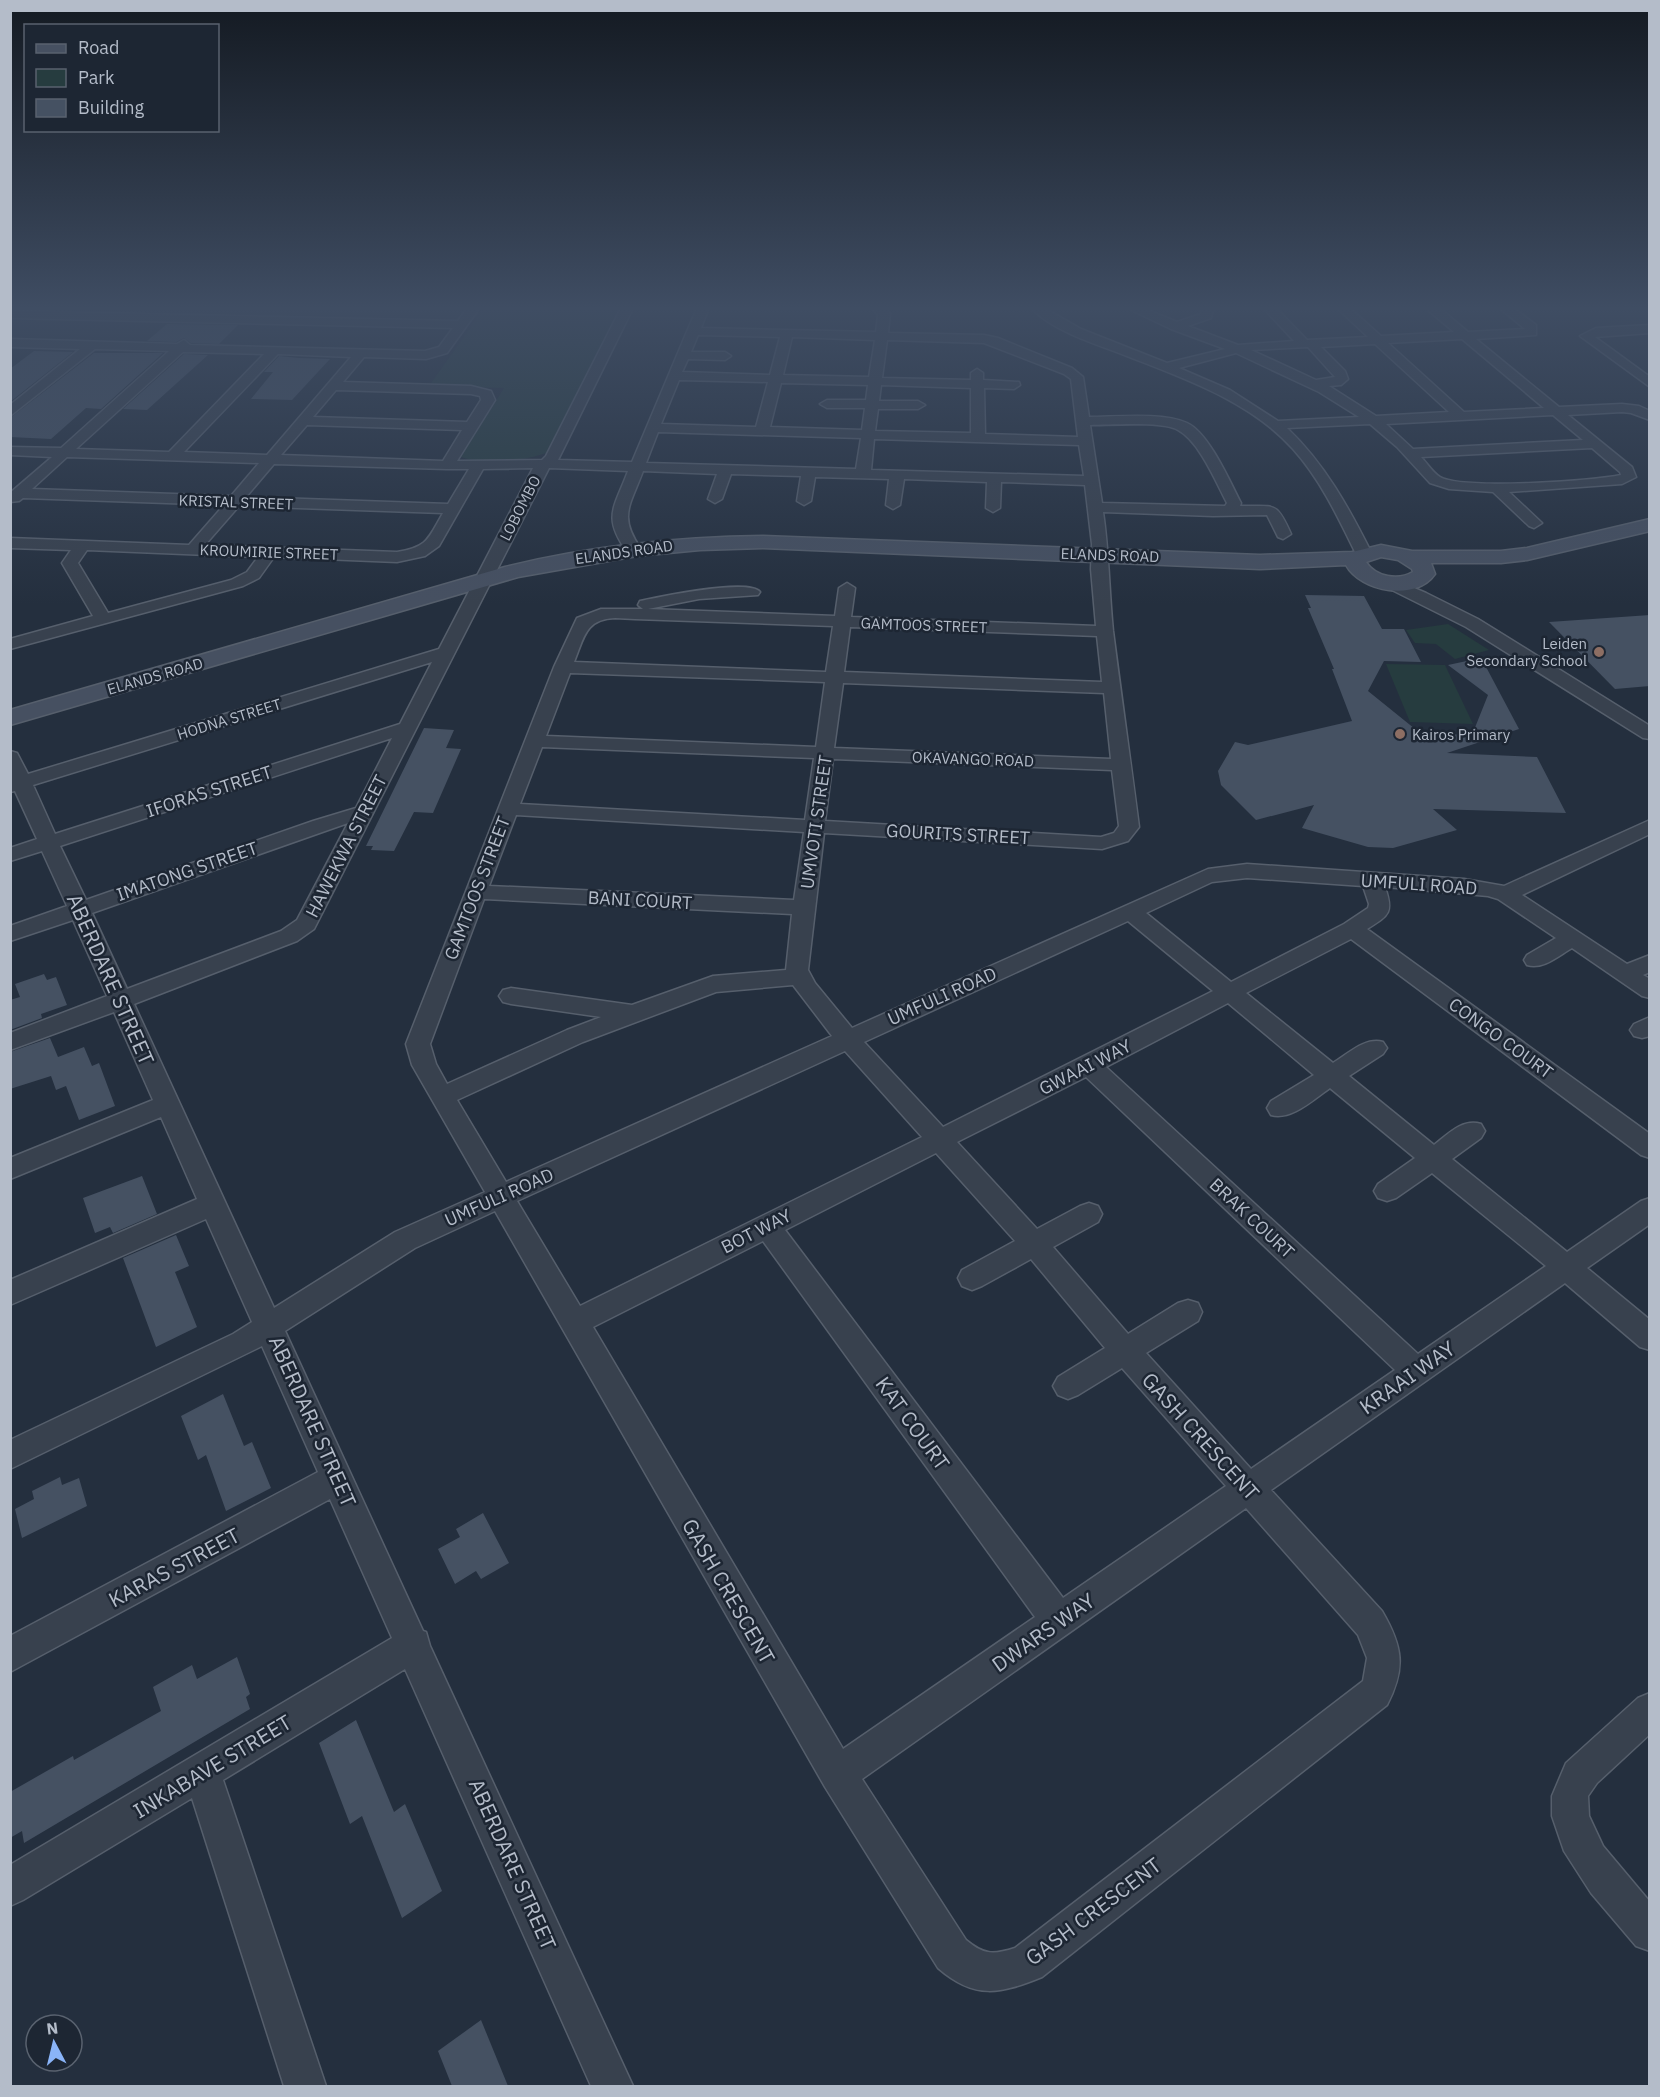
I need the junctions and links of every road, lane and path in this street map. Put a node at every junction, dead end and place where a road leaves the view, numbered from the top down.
1 (113, 408) edge
2 (219, 408) edge
3 (313, 408) edge
4 (483, 408) edge
5 (577, 408) edge
6 (661, 408) edge
7 (768, 408) edge
8 (872, 408) edge
9 (977, 408) edge
10 (1082, 408) edge
11 (1248, 408) edge
12 (1352, 408) edge
13 (1452, 408) edge
14 (1552, 408) edge
15 (1556, 411) junction
16 (1461, 416) junction
17 (1650, 416) edge
18 (303, 420) junction
19 (1372, 420) junction
20 (1084, 421) junction
21 (1274, 425) junction
22 (471, 426) junction
23 (652, 428) junction
24 (762, 432) junction
25 (868, 435) junction
26 (978, 438) junction
27 (1086, 441) junction
28 (1596, 444) junction
29 (10, 451) edge
30 (64, 453) junction
31 (1410, 453) junction
32 (173, 456) junction
33 (270, 459) junction
34 (546, 464) junction
35 (447, 465) junction
36 (478, 465) junction
37 (637, 466) junction
38 (725, 470) junction
39 (809, 472) junction
40 (863, 474) junction
41 (897, 475) junction
42 (994, 478) junction
43 (1092, 482) junction
44 (1496, 487) junction
45 (15, 497) edge
46 (715, 499) dead end
47 (804, 501) dead end
48 (234, 502) junction
49 (893, 505) dead end
50 (1095, 507) junction
51 (993, 508) dead end
52 (1339, 508) junction
53 (453, 509) junction
54 (1230, 510) junction
55 (1534, 523) dead end
56 (1650, 525) edge
57 (1283, 534) dead end
58 (10, 543) edge
59 (84, 545) junction
60 (194, 549) junction
61 (633, 549) junction
62 (270, 552) junction
63 (1100, 555) junction
64 (1411, 565) junction
65 (1369, 567) junction
66 (483, 580) junction
67 (848, 588) dead end
68 (635, 614) junction
69 (744, 618) junction
70 (103, 619) junction
71 (842, 622) junction
72 (1472, 623) junction
73 (1105, 631) junction
74 (10, 644) edge
75 (447, 652) junction
76 (563, 667) junction
77 (836, 677) junction
78 (1111, 688) junction
79 (10, 718) edge
80 (408, 727) junction
81 (1650, 734) edge
82 (535, 741) junction
83 (825, 753) junction
84 (1121, 765) junction
85 (14, 775) edge
86 (508, 809) junction
87 (364, 812) junction
88 (815, 826) junction
89 (1650, 826) edge
90 (49, 843) junction
91 (10, 855) edge
92 (1372, 880) junction
93 (476, 892) junction
94 (1506, 894) junction
95 (804, 908) junction
96 (79, 909) junction
97 (1130, 911) junction
98 (1352, 929) junction
99 (10, 934) edge
100 (1572, 938) junction
101 (1535, 960) dead end
102 (1650, 962) edge
103 (1626, 974) junction
104 (800, 978) junction
105 (1650, 990) edge
106 (1231, 993) junction
107 (511, 996) dead end
108 (121, 1001) junction
109 (631, 1013) junction
110 (848, 1039) junction
111 (10, 1042) edge
112 (1375, 1048) dead end
113 (1089, 1065) junction
114 (1331, 1075) junction
115 (443, 1096) junction
116 (168, 1104) junction
117 (1280, 1108) dead end
118 (1472, 1131) dead end
119 (939, 1141) junction
120 (1650, 1148) edge
121 (1433, 1159) junction
122 (10, 1169) edge
123 (1387, 1191) dead end
124 (501, 1196) junction
125 (213, 1204) junction
126 (1650, 1209) edge
127 (1089, 1214) dead end
128 (768, 1226) junction
129 (1035, 1245) junction
130 (1566, 1267) junction
131 (972, 1278) dead end
132 (10, 1293) edge
133 (1188, 1312) dead end
134 (574, 1323) junction
135 (269, 1326) junction
136 (1650, 1338) edge
137 (1125, 1351) junction
138 (1416, 1371) junction
139 (1068, 1386) dead end
140 (10, 1455) edge
141 (338, 1478) junction
142 (1248, 1489) junction
143 (1059, 1621) junction
144 (414, 1644) junction
145 (10, 1655) edge
146 (1650, 1710) edge
147 (202, 1772) junction
148 (837, 1774) junction
149 (10, 1887) edge
150 (1650, 1932) edge
151 (305, 2086) edge
152 (612, 2086) edge

1 - 30 street
2 - 32 street
3 - 18 street
4 - 22 street
5 - 34 street, LOBOMBO
6 - 23 street
7 - 24 street
8 - 25 street
9 - 26 street
10 - 20 street, GOURITS STREET
11 - 21 street
12 - 19 street
13 - 16 street
14 - 15 street
15 - 16 street
15 - 17 street
15 - 28 street
16 - 19 street
18 - 22 street
18 - 33 street
19 - 21 street
19 - 31 street
20 - 27 street, GOURITS STREET
20 - 54 street
21 - 52 street
22 - 35 street
23 - 24 street
23 - 37 street
24 - 25 street
25 - 26 street
25 - 40 street
26 - 27 street
27 - 43 street, GOURITS STREET
28 - 31 street
28 - 44 street
29 - 30 street
30 - 32 street
30 - 45 street
31 - 44 street
32 - 33 street
33 - 35 street
33 - 48 street
34 - 36 street
34 - 37 street
34 - 66 street, LOBOMBO
35 - 36 street
36 - 53 street, KROUMIRIE STREET
37 - 38 street
37 - 61 street
38 - 39 street
38 - 46 street
39 - 40 street
39 - 47 street
40 - 41 street
41 - 42 street
41 - 49 street
42 - 43 street
42 - 51 street
43 - 50 street, GOURITS STREET
44 - 55 street
45 - 48 street, KRISTAL STREET
48 - 53 street, KRISTAL STREET
48 - 60 street
50 - 54 street
50 - 63 street, GOURITS STREET
52 - 64 street
52 - 65 street
53 - 62 street, KROUMIRIE STREET
54 - 57 street
56 - 64 street
58 - 59 street, KROUMIRIE STREET
59 - 60 street, KROUMIRIE STREET
59 - 70 street
60 - 62 street, KROUMIRIE STREET
61 - 63 street, ELANDS ROAD
61 - 66 street, ELANDS ROAD
62 - 70 street
63 - 65 street, ELANDS ROAD
63 - 73 street, GOURITS STREET
64 - 65 street
64 - 65 street
64 - 72 street
65 - 72 street
66 - 75 street, HAWEKWA STREET
66 - 79 street, ELANDS ROAD
67 - 71 street, UMVOTI STREET
68 - 69 street, GAMTOOS STREET
68 - 69 street, GAMTOOS STREET
68 - 76 street, GAMTOOS STREET
69 - 71 street, GAMTOOS STREET
70 - 74 street
71 - 73 street, GAMTOOS STREET
71 - 77 street, UMVOTI STREET
72 - 81 street
73 - 78 street, GOURITS STREET
75 - 80 street, HAWEKWA STREET
75 - 85 street, HODNA STREET
76 - 77 street
76 - 82 street, GAMTOOS STREET
77 - 78 street
77 - 83 street, UMVOTI STREET
78 - 84 street, GOURITS STREET
80 - 87 street, HAWEKWA STREET
80 - 90 street, IFORAS STREET
82 - 83 street, OKAVANGO ROAD
82 - 86 street, GAMTOOS STREET
83 - 84 street, OKAVANGO ROAD
83 - 88 street, UMVOTI STREET
84 - 88 street, GOURITS STREET
85 - 90 street, ABERDARE STREET
86 - 88 street, GOURITS STREET
86 - 93 street, GAMTOOS STREET
87 - 96 street, IMATONG STREET
87 - 108 street, HAWEKWA STREET
88 - 95 street, UMVOTI STREET
89 - 94 street
90 - 91 street, IFORAS STREET
90 - 96 street, ABERDARE STREET
92 - 94 street, UMFULI ROAD
92 - 97 street, UMFULI ROAD
92 - 98 street, GWAAI WAY
93 - 95 street, BANI COURT
93 - 115 street, GAMTOOS STREET
94 - 100 street
95 - 104 street, UMVOTI STREET
96 - 99 street, IMATONG STREET
96 - 108 street, ABERDARE STREET
97 - 106 street
97 - 110 street, UMFULI ROAD
98 - 106 street, GWAAI WAY
98 - 120 street, CONGO COURT
100 - 101 street
100 - 103 street
102 - 103 street
103 - 105 street
104 - 109 street
104 - 110 street
106 - 113 street, GWAAI WAY
106 - 114 street
107 - 109 street
108 - 111 street, HAWEKWA STREET
108 - 116 street, ABERDARE STREET
109 - 115 street
110 - 119 street, GASH CRESCENT
110 - 124 street, UMFULI ROAD
112 - 114 street
113 - 119 street, GWAAI WAY
113 - 138 street, BRAK COURT
114 - 117 street
114 - 121 street
115 - 124 street, GAMTOOS STREET
116 - 122 street
116 - 125 street, ABERDARE STREET
118 - 121 street
119 - 128 street, BOT WAY
119 - 129 street, GASH CRESCENT
121 - 123 street
121 - 130 street
124 - 134 street, GASH CRESCENT
124 - 135 street, UMFULI ROAD
125 - 132 street
125 - 135 street, ABERDARE STREET
126 - 130 street, KRAAI WAY
127 - 129 street
128 - 134 street, BOT WAY
128 - 143 street, KAT COURT
129 - 131 street
129 - 137 street, GASH CRESCENT
130 - 136 street
130 - 138 street, KRAAI WAY
133 - 137 street
134 - 148 street, GASH CRESCENT
135 - 140 street, UMFULI ROAD
135 - 141 street, ABERDARE STREET
137 - 139 street
137 - 142 street, GASH CRESCENT
138 - 142 street, KRAAI WAY
141 - 144 street, ABERDARE STREET
141 - 145 street, KARAS STREET
142 - 143 street, DWARS WAY
142 - 148 street, GASH CRESCENT
143 - 148 street, DWARS WAY
144 - 147 street, INKABAVE STREET
144 - 152 street, ABERDARE STREET
146 - 150 street
147 - 149 street, INKABAVE STREET
147 - 151 street

